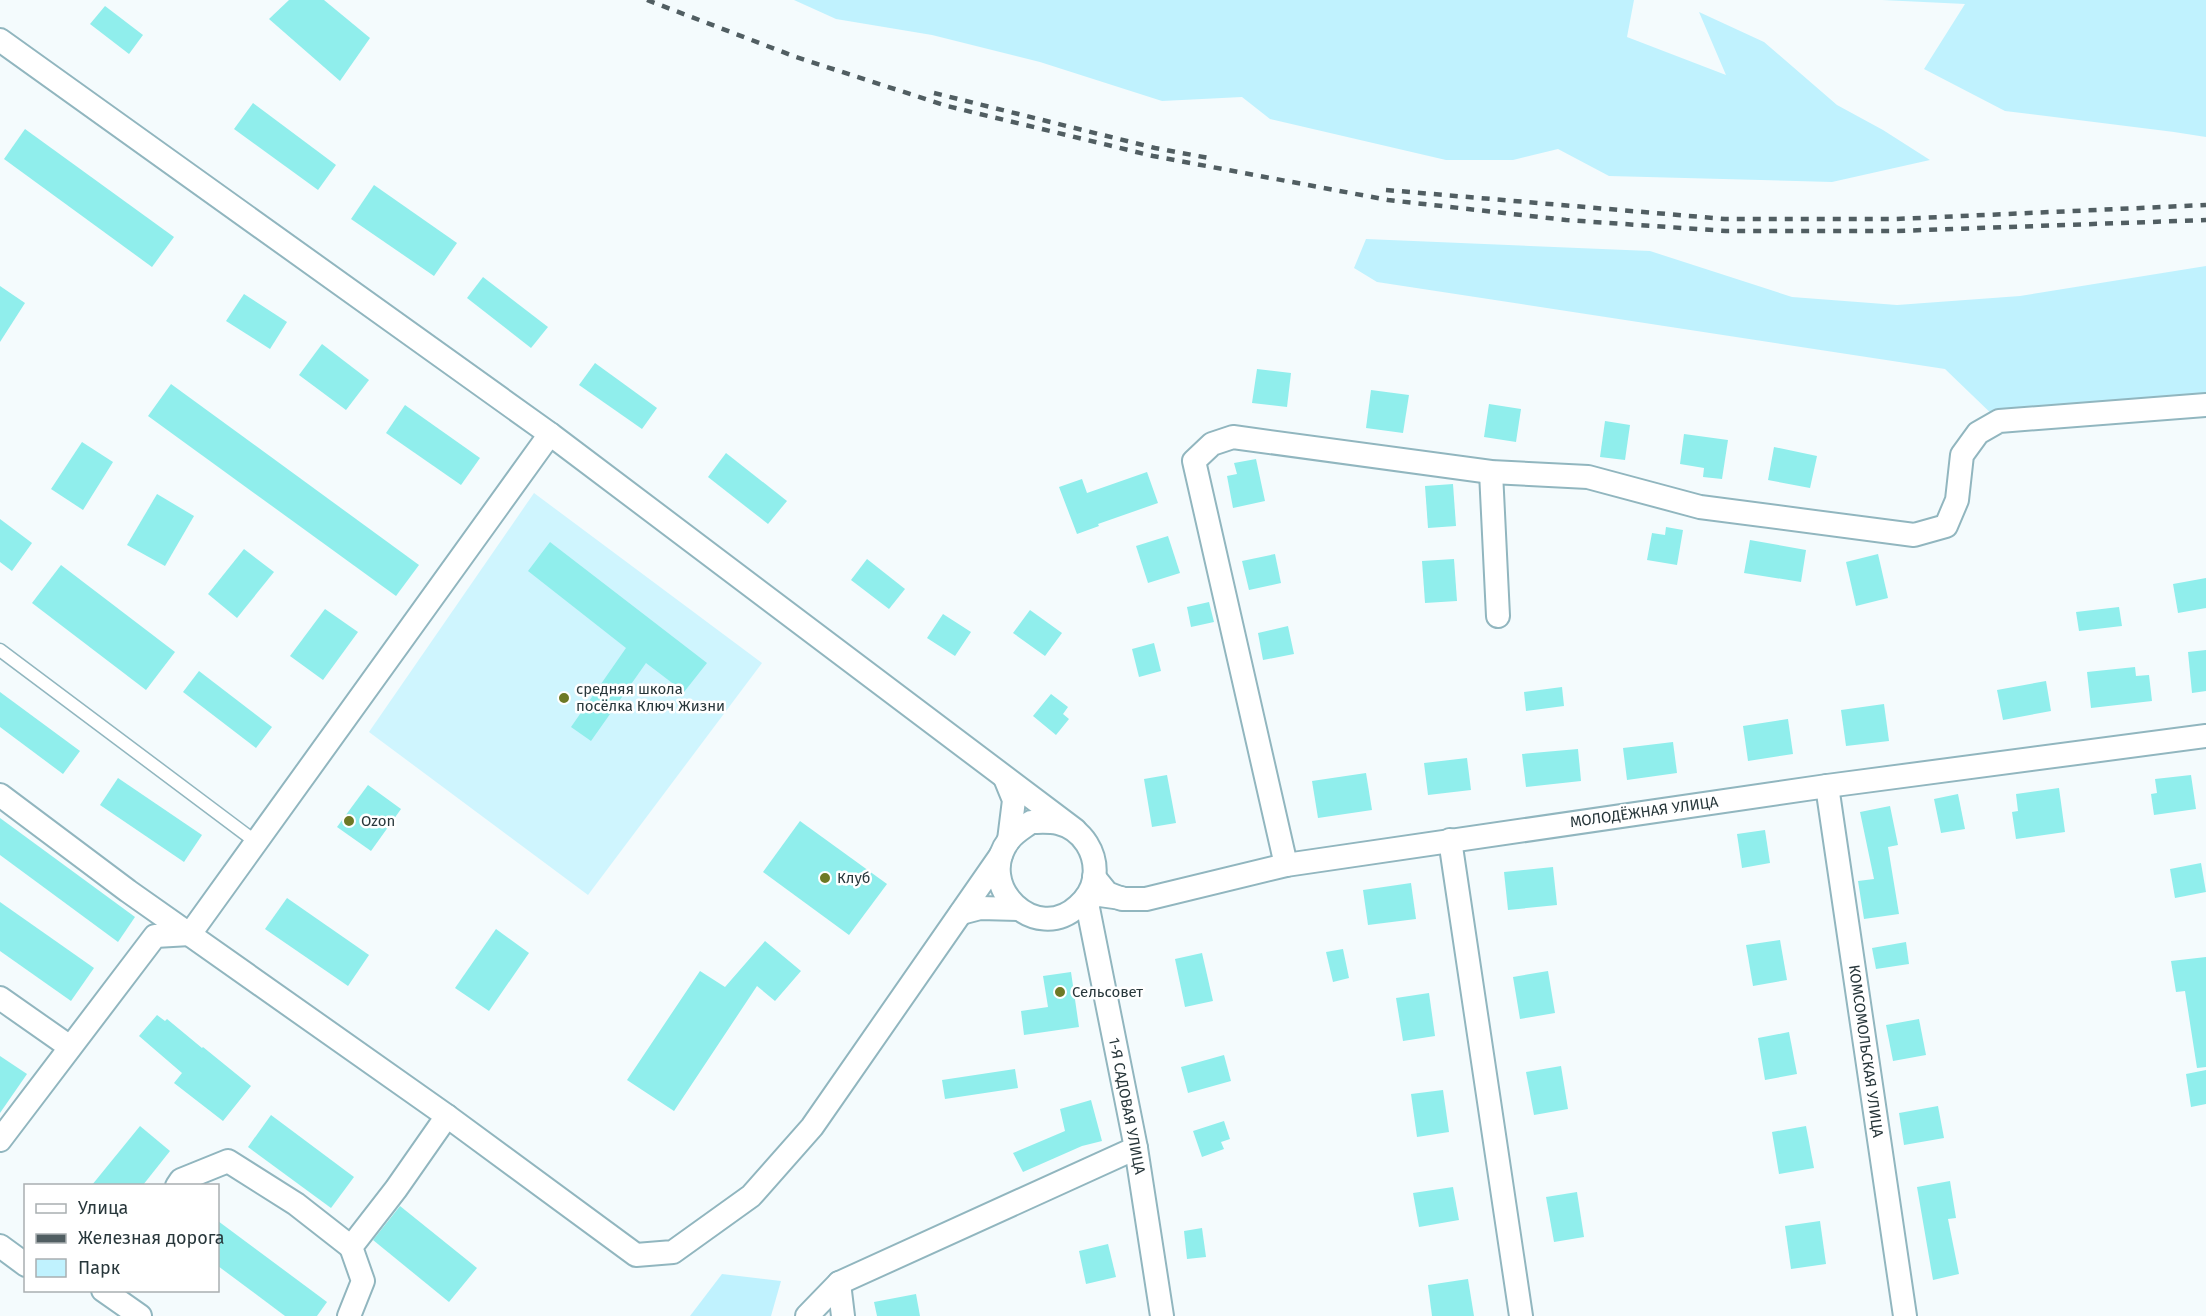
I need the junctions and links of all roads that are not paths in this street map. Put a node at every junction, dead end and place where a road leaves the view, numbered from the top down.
1 (0, 40) edge
2 (2206, 405) edge
3 (550, 434) junction
4 (1491, 472) junction
5 (1498, 616) dead end
6 (0, 650) edge
7 (2206, 736) edge
8 (1005, 778) junction
9 (1827, 786) junction
10 (0, 795) edge
11 (1075, 830) junction
12 (1450, 840) junction
13 (256, 842) junction
14 (1005, 847) junction
15 (1286, 865) junction
16 (1090, 887) junction
17 (1019, 909) junction
18 (961, 913) junction
19 (190, 934) junction
20 (0, 998) edge
21 (70, 1047) junction
22 (447, 1116) junction
23 (0, 1140) edge
24 (1136, 1148) junction
25 (178, 1184) edge
26 (0, 1246) edge
27 (351, 1247) junction
28 (24, 1264) edge
29 (839, 1283) junction
30 (106, 1292) edge
31 (140, 1316) edge
32 (349, 1316) edge
33 (807, 1316) edge
34 (843, 1316) edge
35 (1162, 1316) edge
36 (1521, 1316) edge
37 (1905, 1316) edge

1 - 3 street
2 - 4 street
3 - 8 street
3 - 13 street
4 - 5 street
4 - 15 street
6 - 13 lane
7 - 9 street, МОЛОДЁЖНАЯ УЛИЦА
8 - 11 street
8 - 14 street
9 - 12 street, МОЛОДЁЖНАЯ УЛИЦА
9 - 37 street, КОМСОМОЛЬСКАЯ УЛИЦА
10 - 19 street
11 - 14 street
11 - 16 street
12 - 15 street, МОЛОДЁЖНАЯ УЛИЦА
12 - 36 street
13 - 19 street
14 - 17 street
14 - 18 street
15 - 16 street, МОЛОДЁЖНАЯ УЛИЦА
16 - 17 street
16 - 24 street, 1-Я САДОВАЯ УЛИЦА
17 - 18 street
18 - 22 street
19 - 21 street
19 - 22 street
20 - 21 street
21 - 23 street
22 - 27 street
24 - 29 street
24 - 35 street, 1-Я САДОВАЯ УЛИЦА
25 - 27 street
26 - 28 street
27 - 32 street
29 - 33 street
29 - 34 street
30 - 31 street

